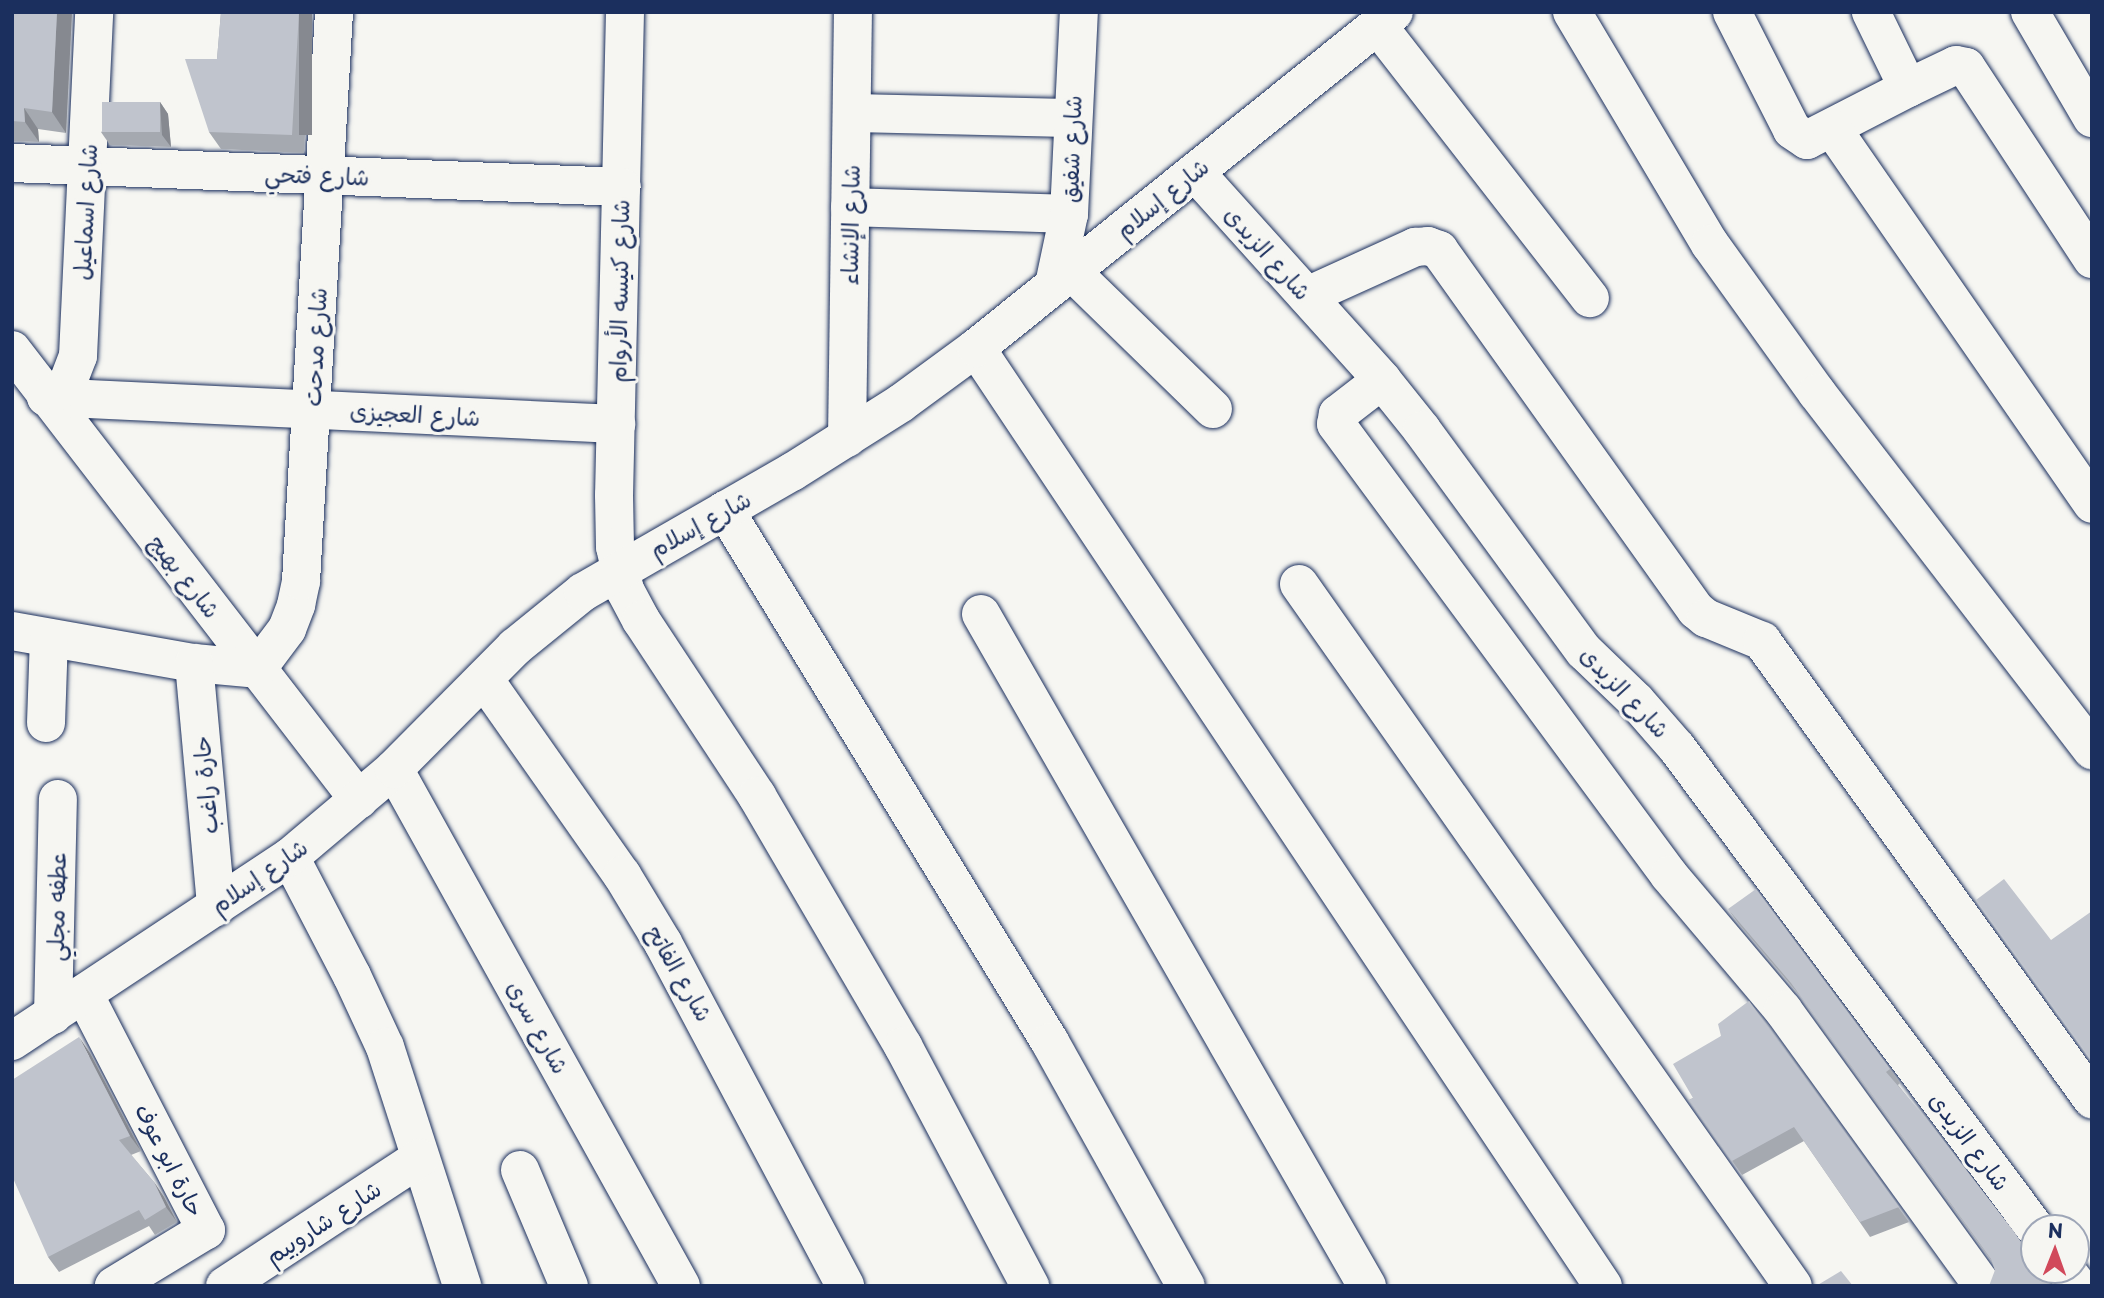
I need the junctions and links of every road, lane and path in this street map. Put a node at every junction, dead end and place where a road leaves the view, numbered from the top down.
1 (94, 12) edge
2 (334, 12) edge
3 (625, 12) edge
4 (853, 12) edge
5 (1079, 12) edge
6 (1572, 12) edge
7 (1732, 12) edge
8 (1871, 12) edge
9 (2030, 12) edge
10 (1386, 19) edge
11 (1908, 88) junction
12 (852, 113) junction
13 (1071, 118) junction
14 (2092, 118) edge
15 (1832, 128) junction
16 (12, 163) edge
17 (88, 165) junction
18 (1195, 172) junction
19 (325, 175) junction
20 (622, 187) junction
21 (850, 207) junction
22 (1069, 214) junction
23 (2092, 259) edge
24 (1063, 278) junction
25 (1307, 296) junction
26 (1590, 299) dead end
27 (976, 348) junction
28 (12, 350) edge
29 (1381, 380) junction
30 (46, 397) junction
31 (1213, 409) dead end
32 (311, 410) junction
33 (617, 424) junction
34 (847, 438) junction
35 (2092, 504) edge
36 (725, 510) junction
37 (619, 569) junction
38 (1299, 584) dead end
39 (981, 614) dead end
40 (31, 634) edge
41 (194, 663) junction
42 (257, 669) junction
43 (484, 678) junction
44 (46, 723) dead end
45 (2092, 750) edge
46 (394, 769) junction
47 (58, 799) dead end
48 (359, 800) junction
49 (290, 857) junction
50 (216, 907) junction
51 (48, 1012) edge
52 (12, 1041) edge
53 (2092, 1099) edge
54 (420, 1158) junction
55 (520, 1170) dead end
56 (2025, 1214) edge
57 (239, 1282) edge
58 (114, 1286) edge
59 (462, 1286) edge
60 (569, 1286) edge
61 (681, 1286) edge
62 (845, 1286) edge
63 (1030, 1286) edge
64 (1186, 1286) edge
65 (1367, 1286) edge
66 (1603, 1286) edge
67 (1793, 1286) edge
68 (1983, 1286) edge

1 - 17 street, شارع اسماعيل
2 - 19 street, شارع مدحت
3 - 20 street, شارع كنيسه الأروام
4 - 12 street, شارع الإنشاء
5 - 13 street, شارع شفيق
6 - 45 street
7 - 15 street
8 - 11 street
9 - 14 street
10 - 18 street, شارع إسلام
10 - 26 street
11 - 15 street
11 - 23 street
12 - 13 street
12 - 21 street, شارع الإنشاء
13 - 22 street, شارع شفيق
15 - 35 street
16 - 17 street, شارع فتحي
17 - 19 street, شارع فتحي
17 - 30 street, شارع اسماعيل
18 - 24 street, شارع إسلام
18 - 25 street, شارع الزيدى
19 - 20 street, شارع فتحي
19 - 32 street, شارع مدحت
20 - 33 street, شارع كنيسه الأروام
21 - 22 street
21 - 34 street, شارع الإنشاء
22 - 24 street, شارع شفيق
24 - 27 street, شارع إسلام
24 - 31 street
25 - 29 street, شارع الزيدى
25 - 53 street
27 - 34 street, شارع إسلام
27 - 66 street
28 - 30 street, شارع بهيج
29 - 56 street, شارع الزيدى
29 - 68 street
30 - 32 street, شارع العجيزى
30 - 42 street, شارع بهيج
32 - 33 street, شارع العجيزى
32 - 42 street, شارع مدحت
33 - 37 street, شارع كنيسه الأروام
34 - 36 street, شارع إسلام
36 - 37 street, شارع إسلام
36 - 64 street
37 - 43 street, شارع إسلام
37 - 63 street, شارع كنيسه الأروام
38 - 67 street
39 - 65 street
40 - 41 street
40 - 44 street
41 - 42 street
41 - 50 street, حارة راغب
42 - 48 street, شارع بهيج
43 - 46 street, شارع إسلام
43 - 62 street, شارع الفاتح
46 - 48 street, شارع إسلام
46 - 61 street, شارع سرى
47 - 51 street, عطفه مجلي
48 - 49 street, شارع إسلام
49 - 50 street, شارع إسلام
49 - 54 street
50 - 51 street, شارع إسلام
51 - 52 street, شارع إسلام
51 - 58 street, حارة ابو عوف
54 - 57 street, شارع شاروبيم
54 - 59 street
55 - 60 street

